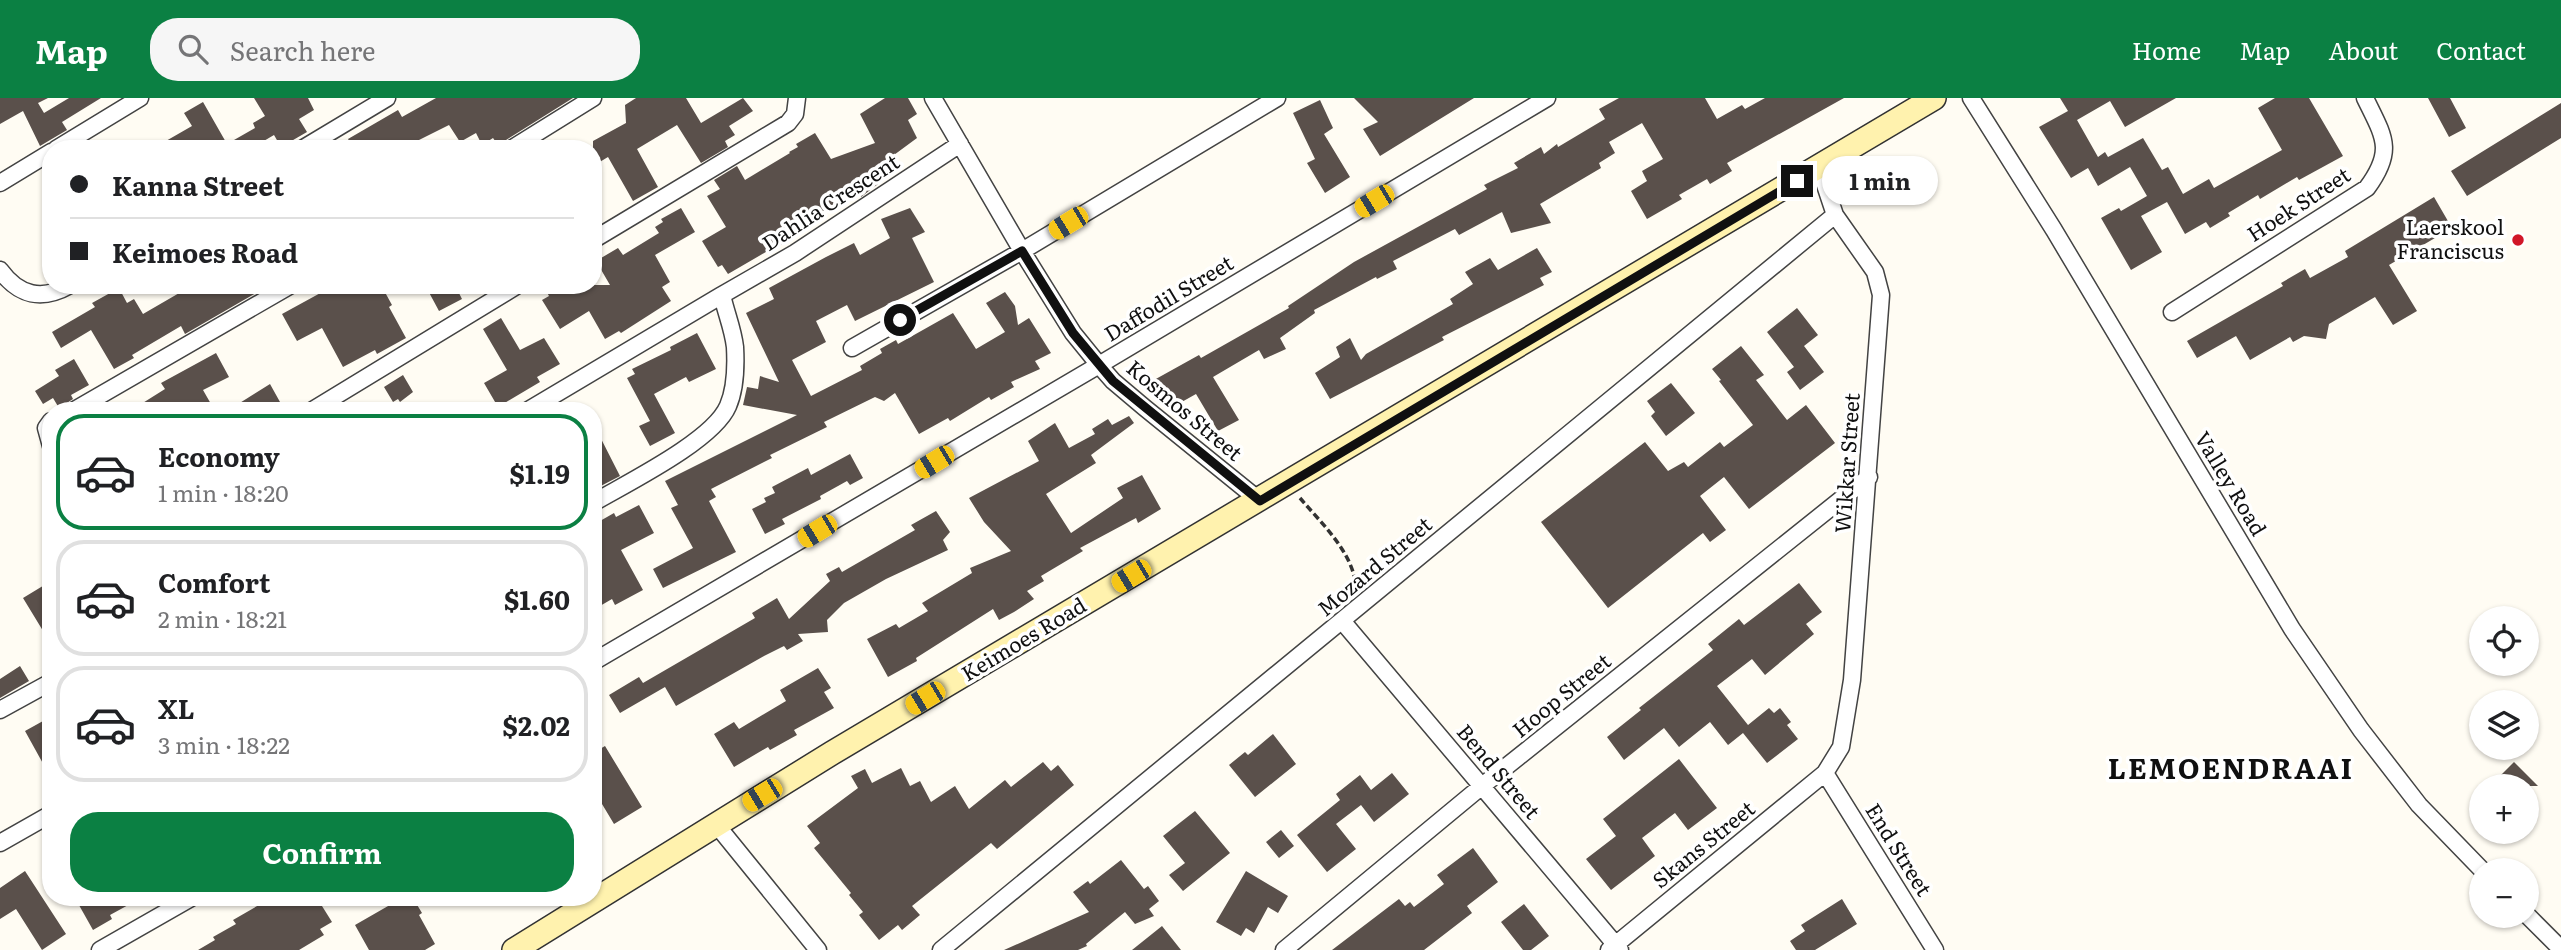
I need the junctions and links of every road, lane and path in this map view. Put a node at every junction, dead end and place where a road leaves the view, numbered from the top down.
1 (139, 98) edge
2 (387, 98) edge
3 (593, 98) edge
4 (797, 98) edge
5 (933, 98) edge
6 (1277, 98) edge
7 (1547, 98) edge
8 (1934, 98) edge
9 (1971, 98) edge
10 (2365, 98) edge
11 (71, 140) edge
12 (317, 140) edge
13 (525, 140) edge
14 (960, 144) junction
15 (42, 157) edge
16 (1819, 167) junction
17 (0, 183) edge
18 (1835, 215) junction
19 (602, 235) edge
20 (1022, 251) junction
21 (0, 270) edge
22 (51, 294) edge
23 (275, 294) edge
24 (504, 294) edge
25 (722, 295) junction
26 (2172, 312) dead end
27 (852, 348) dead end
28 (1098, 365) junction
29 (89, 402) edge
30 (330, 402) edge
31 (542, 402) edge
32 (1869, 477) junction
33 (1288, 484) junction
34 (602, 498) edge
35 (1260, 501) junction
36 (1349, 617) junction
37 (602, 657) edge
38 (42, 687) edge
39 (0, 710) edge
40 (1825, 773) junction
41 (1482, 786) junction
42 (42, 819) edge
43 (715, 823) junction
44 (0, 843) edge
45 (2470, 858) edge
46 (602, 897) edge
47 (177, 906) edge
48 (587, 906) edge
49 (2539, 927) edge
50 (1615, 948) edge
51 (2561, 948) edge
52 (100, 950) edge
53 (514, 950) edge
54 (818, 950) edge
55 (941, 950) edge
56 (1284, 950) edge
57 (1934, 950) edge

1 - 11 street
2 - 12 street
3 - 13 street
4 - 19 street
5 - 14 street, Kosmos Street
6 - 20 street
7 - 28 street, Daffodil Street
8 - 16 street, Keimoes Road
9 - 45 street, Valley Road
10 - 26 street, Hoek Street
14 - 20 street, Kosmos Street
14 - 25 street, Dahlia Crescent
15 - 17 street
16 - 18 street, Wikkar Street
16 - 33 street, Keimoes Road
18 - 32 street, Wikkar Street
18 - 36 street, Mozard Street
20 - 27 street
20 - 28 street, Kosmos Street
21 - 22 street
23 - 29 street
24 - 30 street
25 - 31 street, Dahlia Crescent
25 - 34 street
28 - 35 street, Kosmos Street
28 - 37 street, Daffodil Street
32 - 40 street, Wikkar Street
32 - 41 street, Hoop Street
33 - 35 street, Keimoes Road
33 - 36 path
35 - 43 street, Keimoes Road
36 - 41 street, Bend Street
36 - 55 street, Mozard Street
38 - 39 street
40 - 50 street, Skans Street
40 - 57 street, End Street
41 - 50 street, Bend Street
41 - 56 street, Hoop Street
42 - 44 street
43 - 46 street, Keimoes Road
43 - 54 street
47 - 52 street
48 - 53 street, Keimoes Road
49 - 51 street

